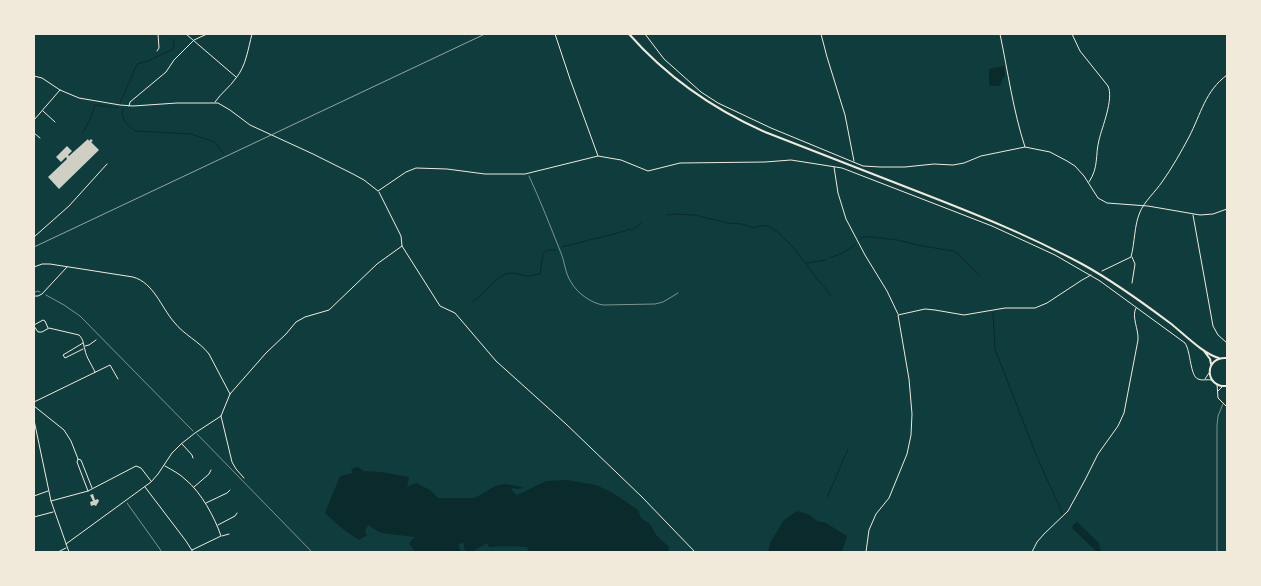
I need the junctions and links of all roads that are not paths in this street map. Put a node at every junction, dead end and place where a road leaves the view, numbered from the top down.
1 (158, 34) edge
2 (186, 34) edge
3 (207, 34) edge
4 (252, 34) edge
5 (556, 34) edge
6 (629, 34) edge
7 (645, 34) edge
8 (821, 34) edge
9 (1000, 34) edge
10 (1072, 34) edge
11 (194, 40) junction
12 (157, 51) dead end
13 (1227, 75) edge
14 (34, 76) edge
15 (237, 77) junction
16 (60, 90) junction
17 (215, 103) junction
18 (129, 106) junction
19 (42, 111) junction
20 (34, 120) edge
21 (55, 122) dead end
22 (34, 133) edge
23 (40, 138) dead end
24 (1025, 147) junction
25 (598, 156) junction
26 (854, 162) junction
27 (107, 164) dead end
28 (834, 167) junction
29 (1088, 183) junction
30 (378, 191) junction
31 (1144, 206) junction
32 (1227, 209) edge
33 (1193, 214) junction
34 (34, 237) edge
35 (402, 246) junction
36 (1131, 257) junction
37 (67, 266) junction
38 (34, 267) edge
39 (1102, 271) dead end
40 (1091, 275) junction
41 (1132, 283) dead end
42 (34, 296) edge
43 (1136, 307) junction
44 (898, 315) junction
45 (34, 325) edge
46 (49, 328) junction
47 (96, 340) road end
48 (84, 342) junction
49 (1227, 343) edge
50 (85, 346) junction
51 (84, 349) junction
52 (1203, 350) junction
53 (1226, 357) edge
54 (1219, 358) junction
55 (1211, 365) junction
56 (95, 372) junction
57 (1210, 373) junction
58 (118, 379) dead end
59 (1205, 379) junction
60 (1212, 380) junction
61 (1217, 384) junction
62 (1224, 386) junction
63 (1227, 386) edge
64 (1218, 391) junction
65 (230, 394) junction
66 (34, 402) edge
67 (1223, 404) junction
68 (34, 406) edge
69 (1227, 408) edge
70 (221, 416) junction
71 (34, 420) edge
72 (181, 444) junction
73 (192, 458) dead end
74 (78, 460) junction
75 (164, 465) junction
76 (211, 470) dead end
77 (244, 478) dead end
78 (151, 482) junction
79 (145, 486) junction
80 (193, 487) junction
81 (92, 489) junction
82 (230, 490) dead end
83 (48, 491) junction
84 (88, 491) junction
85 (34, 496) edge
86 (51, 501) junction
87 (206, 504) junction
88 (54, 512) junction
89 (237, 513) dead end
90 (34, 518) edge
91 (217, 525) junction
92 (229, 534) dead end
93 (221, 536) junction
94 (66, 544) junction
95 (67, 547) junction
96 (34, 551) edge
97 (192, 551) edge
98 (37, 552) edge
99 (58, 552) edge
100 (69, 552) edge
101 (695, 552) edge
102 (866, 552) edge
103 (1032, 552) edge
104 (1217, 552) edge

1 - 12 street
2 - 11 street
3 - 11 street
4 - 15 street
5 - 25 street
6 - 52 highway
7 - 26 street
8 - 26 street
9 - 24 street
10 - 29 street
11 - 15 street
11 - 18 street
13 - 31 street
14 - 16 street
15 - 17 street
16 - 18 street
16 - 19 street
17 - 18 street
17 - 30 street
19 - 20 street
19 - 21 street
22 - 23 street
24 - 26 street
24 - 29 street
25 - 28 street
25 - 30 street
27 - 34 street
28 - 40 street
28 - 44 street
29 - 31 street
30 - 35 street
31 - 33 street
31 - 36 street
32 - 33 street
33 - 49 street
35 - 65 street
35 - 101 street
36 - 39 street
36 - 41 street
37 - 38 street
37 - 42 street
37 - 65 street
40 - 43 street
40 - 44 street
43 - 59 street
43 - 103 street
44 - 102 street
45 - 46 street
45 - 46 street
46 - 48 street
47 - 50 street
48 - 50 street
48 - 51 street
50 - 51 street
51 - 56 street
52 - 54 highway
52 - 55 highway
53 - 54 highway
54 - 55 highway
55 - 57 highway
56 - 58 street
56 - 66 street
57 - 59 street
57 - 60 highway
59 - 60 street
60 - 61 highway
61 - 62 highway
61 - 64 street
62 - 63 highway
62 - 64 street
64 - 67 street
65 - 70 street
67 - 69 street
67 - 104 lane
68 - 74 street
70 - 72 street
70 - 77 street
71 - 83 street
72 - 73 street
72 - 75 street
74 - 81 street
74 - 84 street
75 - 78 street
75 - 80 street
76 - 80 street
78 - 79 street
78 - 81 street
79 - 94 street
79 - 97 street
80 - 87 street
81 - 84 street
82 - 87 street
83 - 85 street
83 - 86 street
84 - 86 street
86 - 88 street
87 - 91 street
88 - 90 street
88 - 94 street
89 - 91 street
91 - 93 street
92 - 93 street
93 - 97 street
94 - 95 street
95 - 99 street
95 - 100 street
96 - 98 street

